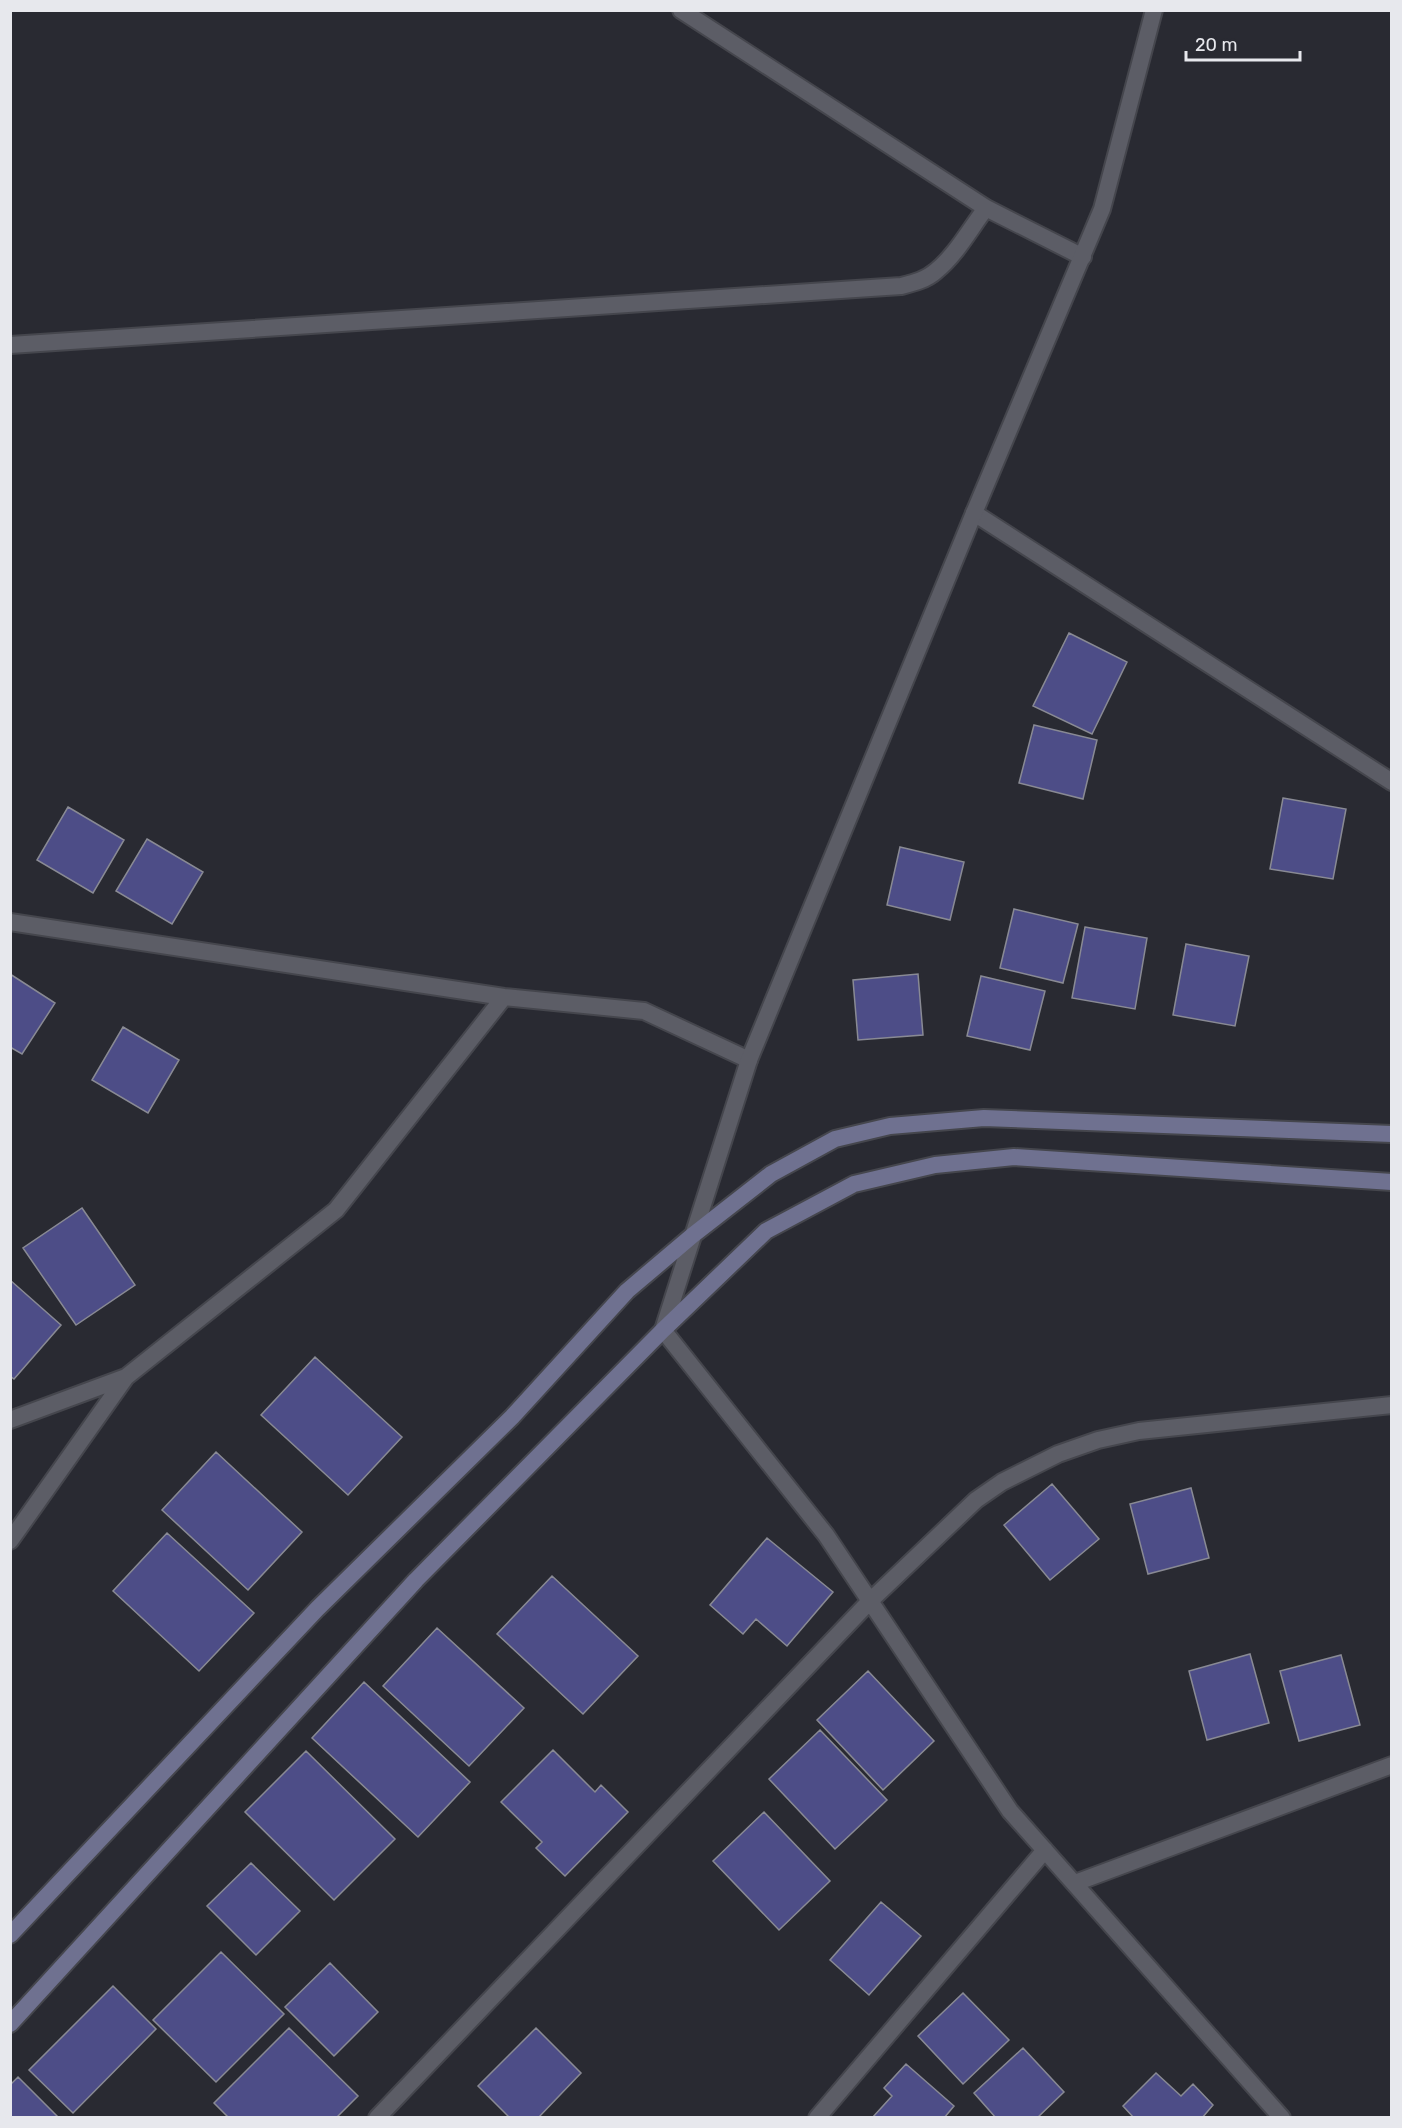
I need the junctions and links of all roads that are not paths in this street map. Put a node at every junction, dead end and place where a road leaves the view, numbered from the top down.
1 (681, 10) edge
2 (1154, 10) edge
3 (986, 208) junction
4 (1083, 257) junction
5 (10, 345) edge
6 (974, 513) junction
7 (1392, 782) edge
8 (10, 922) edge
9 (504, 997) junction
10 (749, 1060) junction
11 (1392, 1134) edge
12 (1392, 1182) edge
13 (693, 1235) junction
14 (663, 1330) junction
15 (126, 1377) junction
16 (1392, 1405) edge
17 (10, 1420) edge
18 (10, 1541) edge
19 (870, 1601) junction
20 (1392, 1765) edge
21 (1045, 1850) junction
22 (1075, 1883) junction
23 (10, 1935) edge
24 (10, 2024) edge
25 (377, 2118) edge
26 (818, 2118) edge
27 (1282, 2118) edge

1 - 3 street
2 - 4 street
3 - 4 street
3 - 5 street
4 - 6 street
6 - 7 street
6 - 10 street
8 - 9 street
9 - 10 street
9 - 15 street
10 - 13 street
11 - 13 main road
12 - 14 main road
13 - 14 street
13 - 23 main road
14 - 19 street
14 - 24 main road
15 - 17 street
15 - 18 street
16 - 19 street
19 - 21 street
19 - 25 street
20 - 22 street
21 - 22 street
21 - 26 street
22 - 27 street

